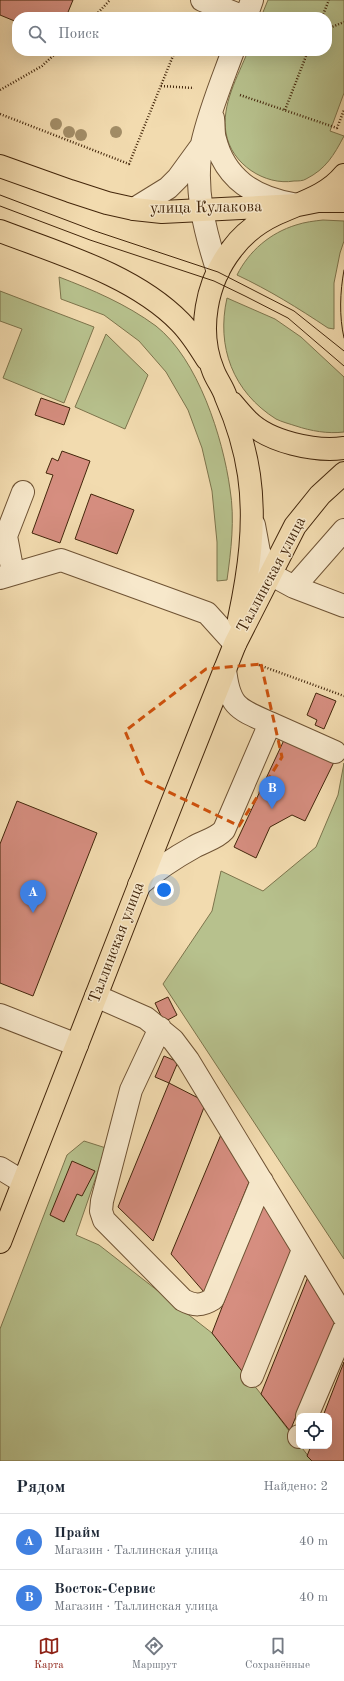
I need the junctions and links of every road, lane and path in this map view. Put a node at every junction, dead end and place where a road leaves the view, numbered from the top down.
1 (110, 0) edge
2 (202, 0) edge
3 (252, 0) edge
4 (329, 0) edge
5 (99, 12) edge
6 (232, 12) edge
7 (247, 12) edge
8 (324, 12) edge
9 (344, 22) edge
10 (332, 27) edge
11 (53, 56) edge
12 (173, 56) edge
13 (231, 56) edge
14 (306, 56) edge
15 (0, 90) edge
16 (212, 108) junction
17 (344, 110) edge
18 (0, 114) edge
19 (202, 144) junction
20 (0, 166) edge
21 (344, 175) edge
22 (344, 201) edge
23 (298, 205) junction
24 (134, 209) junction
25 (202, 210) junction
26 (0, 231) edge
27 (218, 272) junction
28 (212, 369) junction
29 (226, 396) junction
30 (344, 448) edge
31 (344, 473) edge
32 (22, 492) dead end
33 (252, 514) junction
34 (344, 530) edge
35 (270, 574) junction
36 (7, 576) edge
37 (294, 587) junction
38 (344, 606) edge
39 (235, 644) junction
40 (259, 665) dead end
41 (225, 669) junction
42 (344, 696) edge
43 (270, 723) junction
44 (335, 752) dead end
45 (139, 885) junction
46 (96, 996) junction
47 (0, 1015) edge
48 (160, 1028) junction
49 (77, 1045) junction
50 (0, 1168) edge
51 (262, 1181) junction
52 (23, 1182) junction
53 (0, 1242) edge
54 (303, 1250) junction
55 (344, 1317) edge
56 (344, 1329) edge
57 (252, 1376) dead end
58 (308, 1413) edge

1 - 5 path
2 - 6 street
3 - 7 street
4 - 8 path
9 - 10 path
11 - 15 path
12 - 18 path
13 - 16 street
14 - 17 path
16 - 19 street
16 - 23 street
19 - 24 street
19 - 25 street
20 - 24 main road, улица Кулакова
21 - 23 main road, Таллинская улица
22 - 23 main road, Таллинская улица
23 - 25 main road, улица Кулакова
23 - 27 main road, Таллинская улица
24 - 25 main road, улица Кулакова
25 - 27 street
26 - 28 main road
27 - 28 main road, Таллинская улица
28 - 29 main road, Таллинская улица
29 - 30 main road, Таллинская улица
29 - 33 main road, Таллинская улица
31 - 35 main road, Таллинская улица
32 - 36 street
33 - 35 street
33 - 39 main road, Таллинская улица
34 - 37 street
35 - 37 street
35 - 39 main road, Таллинская улица
36 - 39 street
37 - 38 street
39 - 41 main road, Таллинская улица
40 - 42 path
41 - 43 street
41 - 45 main road, Таллинская улица
43 - 44 street
43 - 45 street
45 - 46 main road, Таллинская улица
46 - 48 street
46 - 49 main road, Таллинская улица
47 - 49 street
48 - 51 street
48 - 51 street
49 - 52 main road, Таллинская улица
50 - 52 street
51 - 54 street
52 - 53 main road, Таллинская улица
54 - 55 street
54 - 57 street
56 - 58 street

